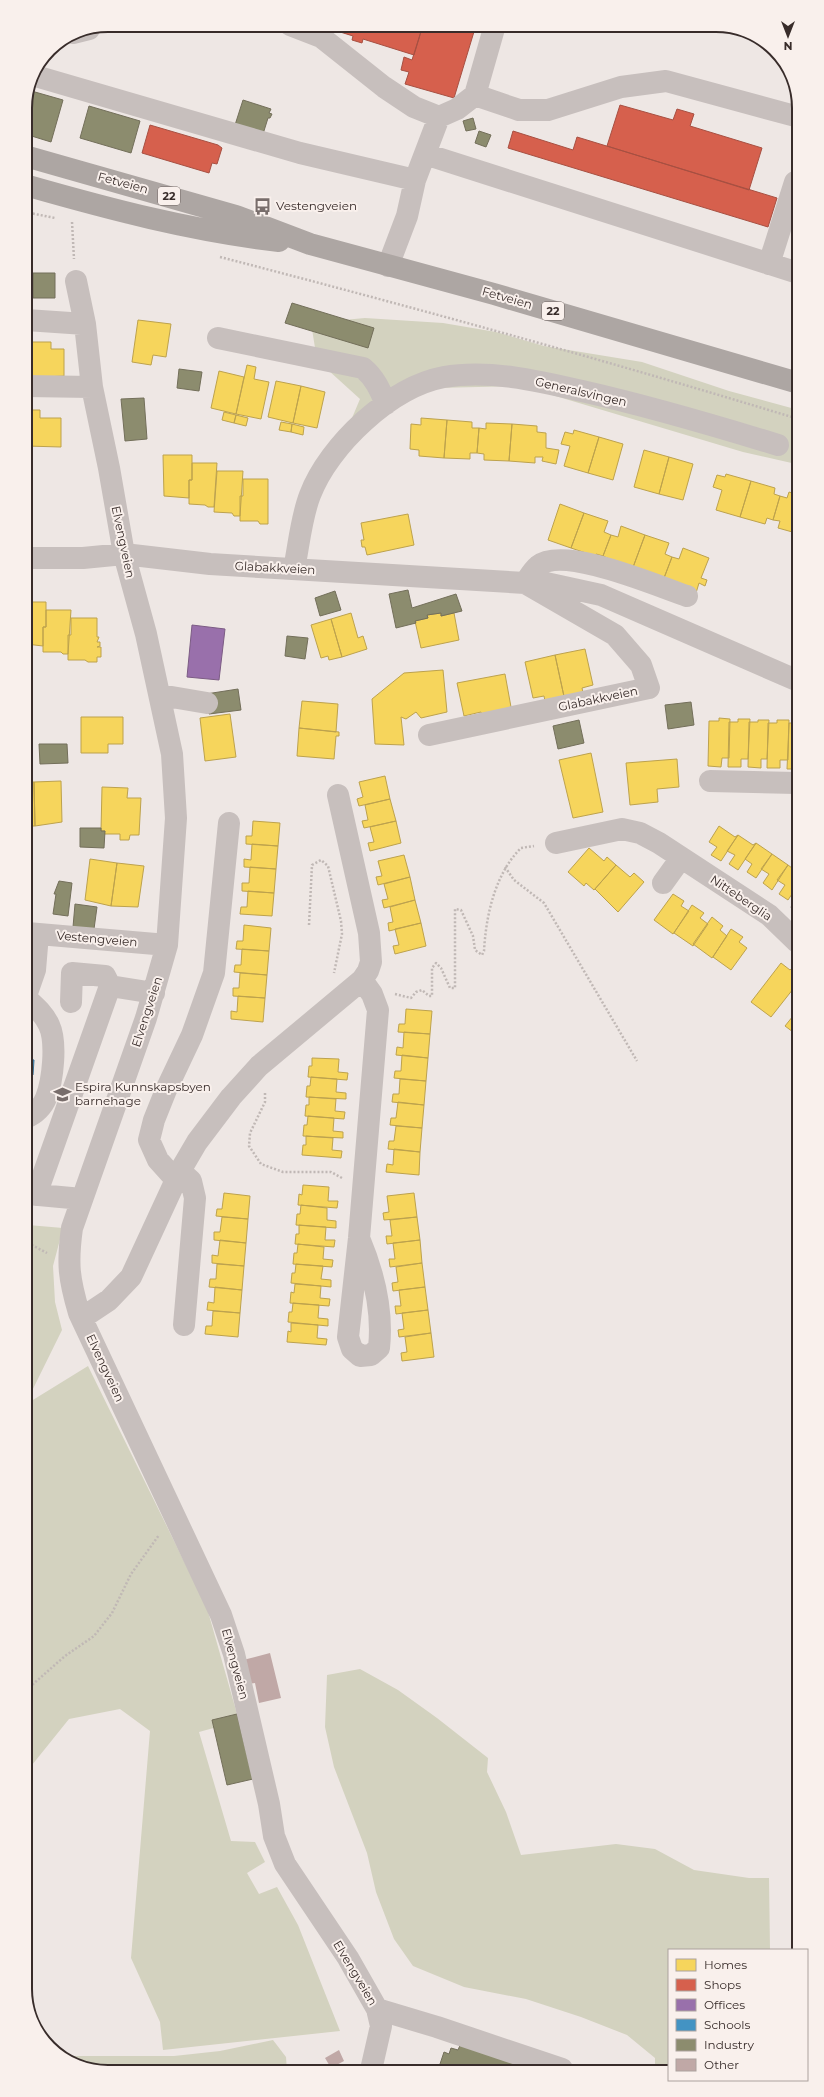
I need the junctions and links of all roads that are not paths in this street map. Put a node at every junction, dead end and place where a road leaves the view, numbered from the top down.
1 (308, 32) edge
2 (493, 32) edge
3 (41, 73) edge
4 (475, 95) junction
5 (792, 115) edge
6 (439, 116) junction
7 (425, 154) junction
8 (32, 158) edge
9 (416, 180) junction
10 (32, 187) edge
11 (792, 191) edge
12 (310, 244) junction
13 (769, 264) junction
14 (388, 266) junction
15 (792, 271) edge
16 (76, 281) road end
17 (32, 320) edge
18 (84, 324) junction
19 (218, 338) dead end
20 (792, 381) edge
21 (32, 386) edge
22 (92, 387) junction
23 (386, 404) junction
24 (778, 444) dead end
25 (124, 554) junction
26 (32, 558) edge
27 (294, 569) junction
28 (525, 583) junction
29 (687, 596) dead end
30 (792, 678) edge
31 (160, 695) junction
32 (206, 703) dead end
33 (429, 735) dead end
34 (710, 781) dead end
35 (792, 783) edge
36 (338, 795) dead end
37 (229, 823) dead end
38 (556, 843) road end
39 (681, 858) junction
40 (663, 883) dead end
41 (32, 934) edge
42 (792, 937) edge
43 (167, 945) junction
44 (32, 979) edge
45 (110, 986) junction
46 (367, 987) junction
47 (154, 993) junction
48 (71, 1002) dead end
49 (32, 1004) edge
50 (32, 1115) edge
51 (178, 1175) junction
52 (32, 1195) edge
53 (82, 1199) junction
54 (359, 1238) dead end
55 (82, 1318) junction
56 (184, 1325) dead end
57 (377, 2009) junction
58 (372, 2065) edge
59 (550, 2065) edge

1 - 6 street
2 - 4 street
3 - 9 street
4 - 5 street
4 - 6 street
6 - 7 street
7 - 9 street
7 - 13 street
8 - 12 highway, Fetveien / 22
9 - 14 street
10 - 12 highway, Fetveien / 22
11 - 13 street
12 - 14 highway, Fetveien / 22
13 - 15 street
14 - 20 highway, Fetveien / 22
16 - 18 street, Elvengveien
17 - 18 street
18 - 22 street, Elvengveien
19 - 23 street
21 - 22 street
22 - 25 street, Elvengveien
23 - 24 street, Generalsvingen
23 - 27 street, Generalsvingen
25 - 26 street, Glabakkveien
25 - 27 street, Glabakkveien
25 - 31 street, Elvengveien
27 - 28 street, Glabakkveien
28 - 29 street
28 - 30 street, Glabakkveien
28 - 33 street, Glabakkveien
31 - 32 street
31 - 43 street, Elvengveien
34 - 35 street
36 - 46 street
37 - 51 street
38 - 39 street, Nitteberglia
39 - 40 street
39 - 42 street, Nitteberglia
41 - 43 street, Vestengveien
41 - 44 street
43 - 47 street, Elvengveien
45 - 47 street
45 - 48 street
45 - 52 street
46 - 51 street
46 - 54 street
47 - 53 street, Elvengveien
49 - 50 street
51 - 55 street
51 - 56 street
52 - 53 street
53 - 55 street, Elvengveien
55 - 57 street, Elvengveien
57 - 58 street, Elvengveien
57 - 59 street, Elvengveien

